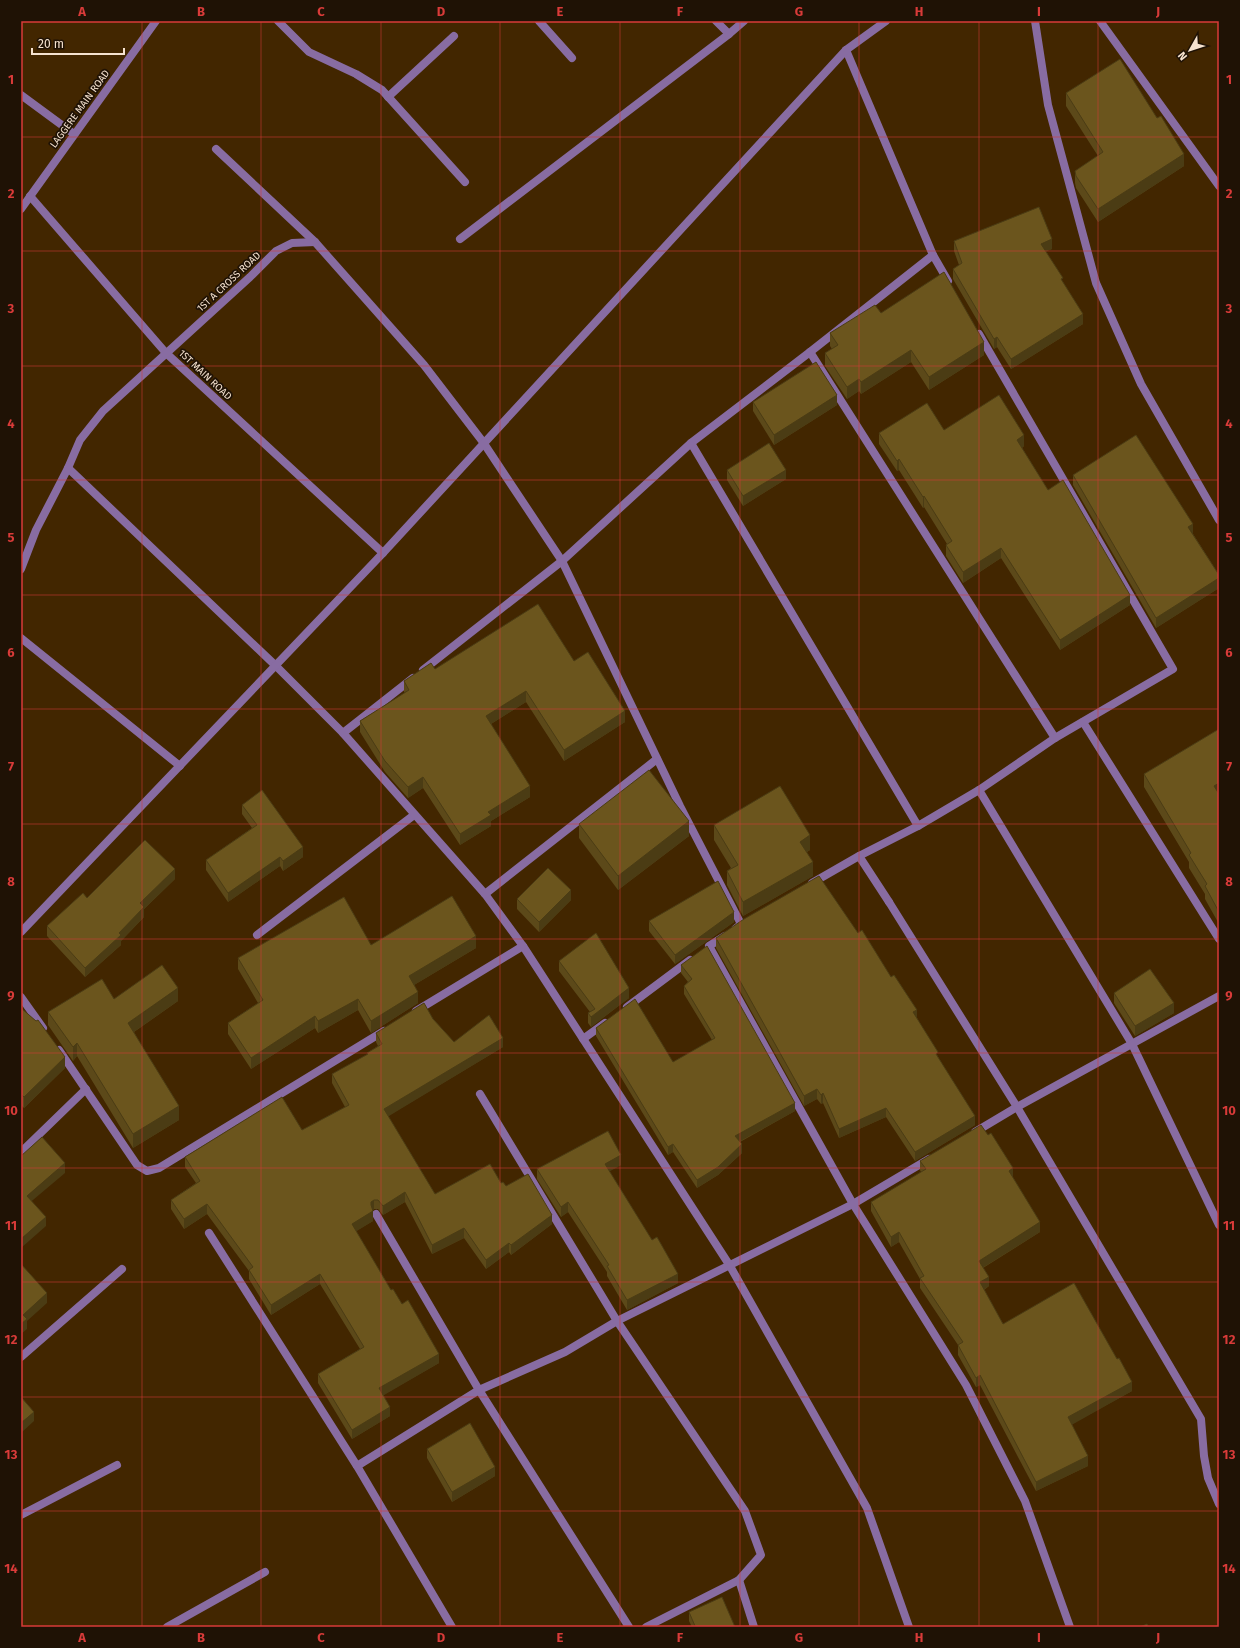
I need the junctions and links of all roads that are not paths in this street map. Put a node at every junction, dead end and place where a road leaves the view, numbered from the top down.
1 (156, 21) edge
2 (278, 21) edge
3 (539, 21) edge
4 (716, 21) edge
5 (744, 21) edge
6 (886, 21) edge
7 (1035, 21) edge
8 (1100, 21) edge
9 (729, 34) junction
10 (454, 36) dead end
11 (846, 50) junction
12 (572, 58) dead end
13 (21, 95) edge
14 (388, 97) junction
15 (74, 134) junction
16 (216, 149) dead end
17 (1218, 181) edge
18 (465, 182) dead end
19 (30, 196) junction
20 (21, 209) edge
21 (460, 239) dead end
22 (315, 242) junction
23 (933, 255) junction
24 (953, 289) edge
25 (973, 324) edge
26 (810, 352) junction
27 (166, 353) junction
28 (484, 442) junction
29 (691, 443) junction
30 (68, 468) junction
31 (1219, 520) edge
32 (383, 553) junction
33 (562, 561) junction
34 (21, 569) edge
35 (21, 638) edge
36 (276, 666) junction
37 (1083, 722) junction
38 (343, 733) junction
39 (1055, 738) junction
40 (657, 759) junction
41 (180, 766) junction
42 (979, 790) junction
43 (414, 815) junction
44 (918, 826) junction
45 (859, 856) junction
46 (807, 886) edge
47 (486, 894) junction
48 (21, 932) edge
49 (257, 935) dead end
50 (1219, 939) edge
51 (523, 946) junction
52 (703, 951) junction
53 (1219, 996) edge
54 (21, 997) edge
55 (408, 1016) edge
56 (388, 1028) edge
57 (47, 1034) edge
58 (583, 1039) junction
59 (1132, 1044) junction
60 (56, 1046) edge
61 (86, 1089) junction
62 (480, 1094) dead end
63 (1018, 1107) junction
64 (970, 1135) edge
65 (21, 1152) edge
66 (935, 1155) edge
67 (853, 1204) junction
68 (376, 1214) edge
69 (1219, 1226) edge
70 (209, 1233) dead end
71 (730, 1266) junction
72 (122, 1269) dead end
73 (617, 1321) junction
74 (21, 1356) edge
75 (479, 1390) junction
76 (117, 1465) dead end
77 (357, 1466) junction
78 (1219, 1504) edge
79 (21, 1515) edge
80 (266, 1572) dead end
81 (738, 1580) junction
82 (167, 1627) edge
83 (452, 1627) edge
84 (629, 1627) edge
85 (646, 1627) edge
86 (754, 1627) edge
87 (909, 1627) edge
88 (1070, 1627) edge

1 - 15 street, LAGGERE MAIN ROAD
2 - 14 street
3 - 12 street
4 - 9 street
5 - 9 street
6 - 11 street
7 - 31 street
8 - 17 street
9 - 21 street
10 - 14 street
11 - 23 street
11 - 28 street
13 - 15 street
14 - 18 street
15 - 19 street, LAGGERE MAIN ROAD
16 - 22 street
19 - 20 street, LAGGERE MAIN ROAD
19 - 27 street, 1ST MAIN ROAD
22 - 27 street, 1ST A CROSS ROAD
22 - 28 street
23 - 24 street
23 - 26 street
25 - 37 street
26 - 29 street
26 - 39 street
27 - 30 street, 1ST A CROSS ROAD
27 - 32 street, 1ST MAIN ROAD
28 - 32 street
28 - 33 street
29 - 33 street
29 - 44 street
30 - 34 street, 1ST A CROSS ROAD
30 - 36 street
32 - 36 street
33 - 38 street
33 - 40 street
35 - 41 street
36 - 38 street
36 - 41 street
37 - 39 street
37 - 50 street
38 - 43 street
39 - 42 street
40 - 47 street
40 - 52 street
41 - 48 street
42 - 44 street
42 - 59 street
43 - 47 street
43 - 49 street
44 - 45 street
45 - 46 street
45 - 63 street
47 - 51 street
51 - 55 street
51 - 58 street
52 - 58 street
52 - 67 street
53 - 59 street
54 - 57 street
56 - 61 street
58 - 71 street
59 - 63 street
59 - 69 street
60 - 61 street
61 - 65 street
62 - 73 street
63 - 64 street
63 - 78 street
66 - 67 street
67 - 71 street
67 - 88 street
68 - 75 street
70 - 77 street
71 - 73 street
71 - 87 street
72 - 74 street
73 - 75 street
73 - 81 street
75 - 77 street
75 - 84 street
76 - 79 street
77 - 83 street
80 - 82 street
81 - 85 street
81 - 86 street

